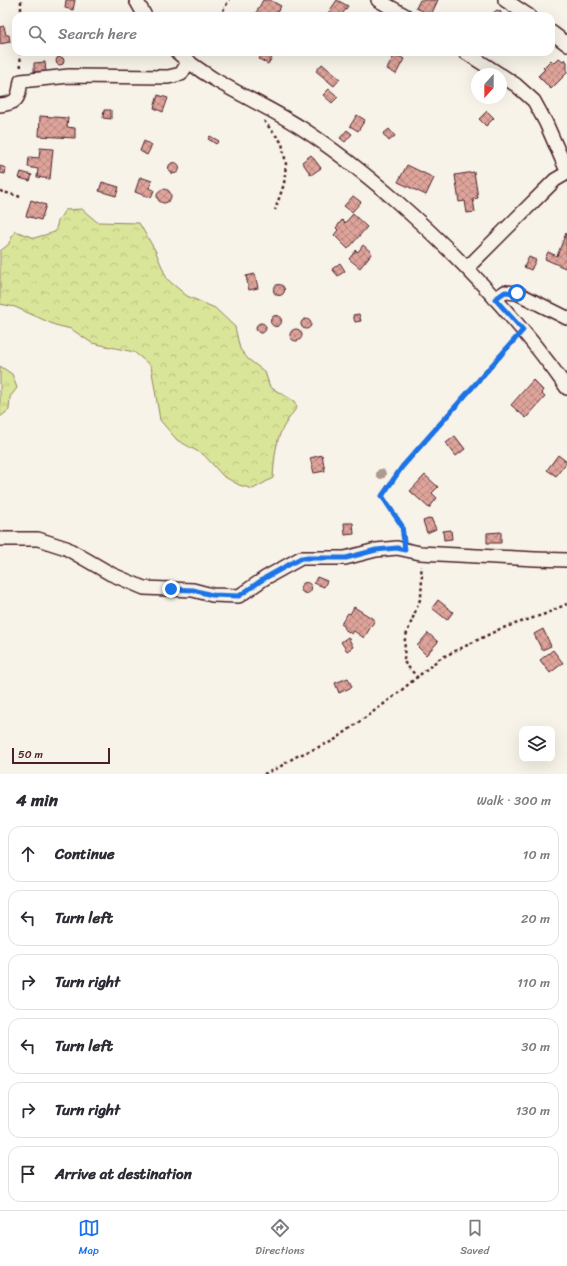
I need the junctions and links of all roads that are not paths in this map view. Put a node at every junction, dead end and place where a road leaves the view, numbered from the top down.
1 (136, 0) edge
2 (378, 0) edge
3 (505, 0) edge
4 (143, 12) edge
5 (399, 12) edge
6 (523, 12) edge
7 (555, 35) edge
8 (567, 44) edge
9 (182, 56) edge
10 (471, 56) edge
11 (189, 61) junction
12 (489, 68) edge
13 (507, 79) edge
14 (0, 106) edge
15 (567, 172) edge
16 (467, 268) junction
17 (495, 299) junction
18 (567, 318) edge
19 (567, 388) edge
20 (0, 539) edge
21 (567, 560) edge

1 - 4 street
2 - 5 street
3 - 6 street
7 - 8 street
9 - 11 street
10 - 12 street
11 - 14 street
11 - 16 street
13 - 15 street
15 - 16 street
16 - 17 street
17 - 18 street
17 - 19 street
20 - 21 street

